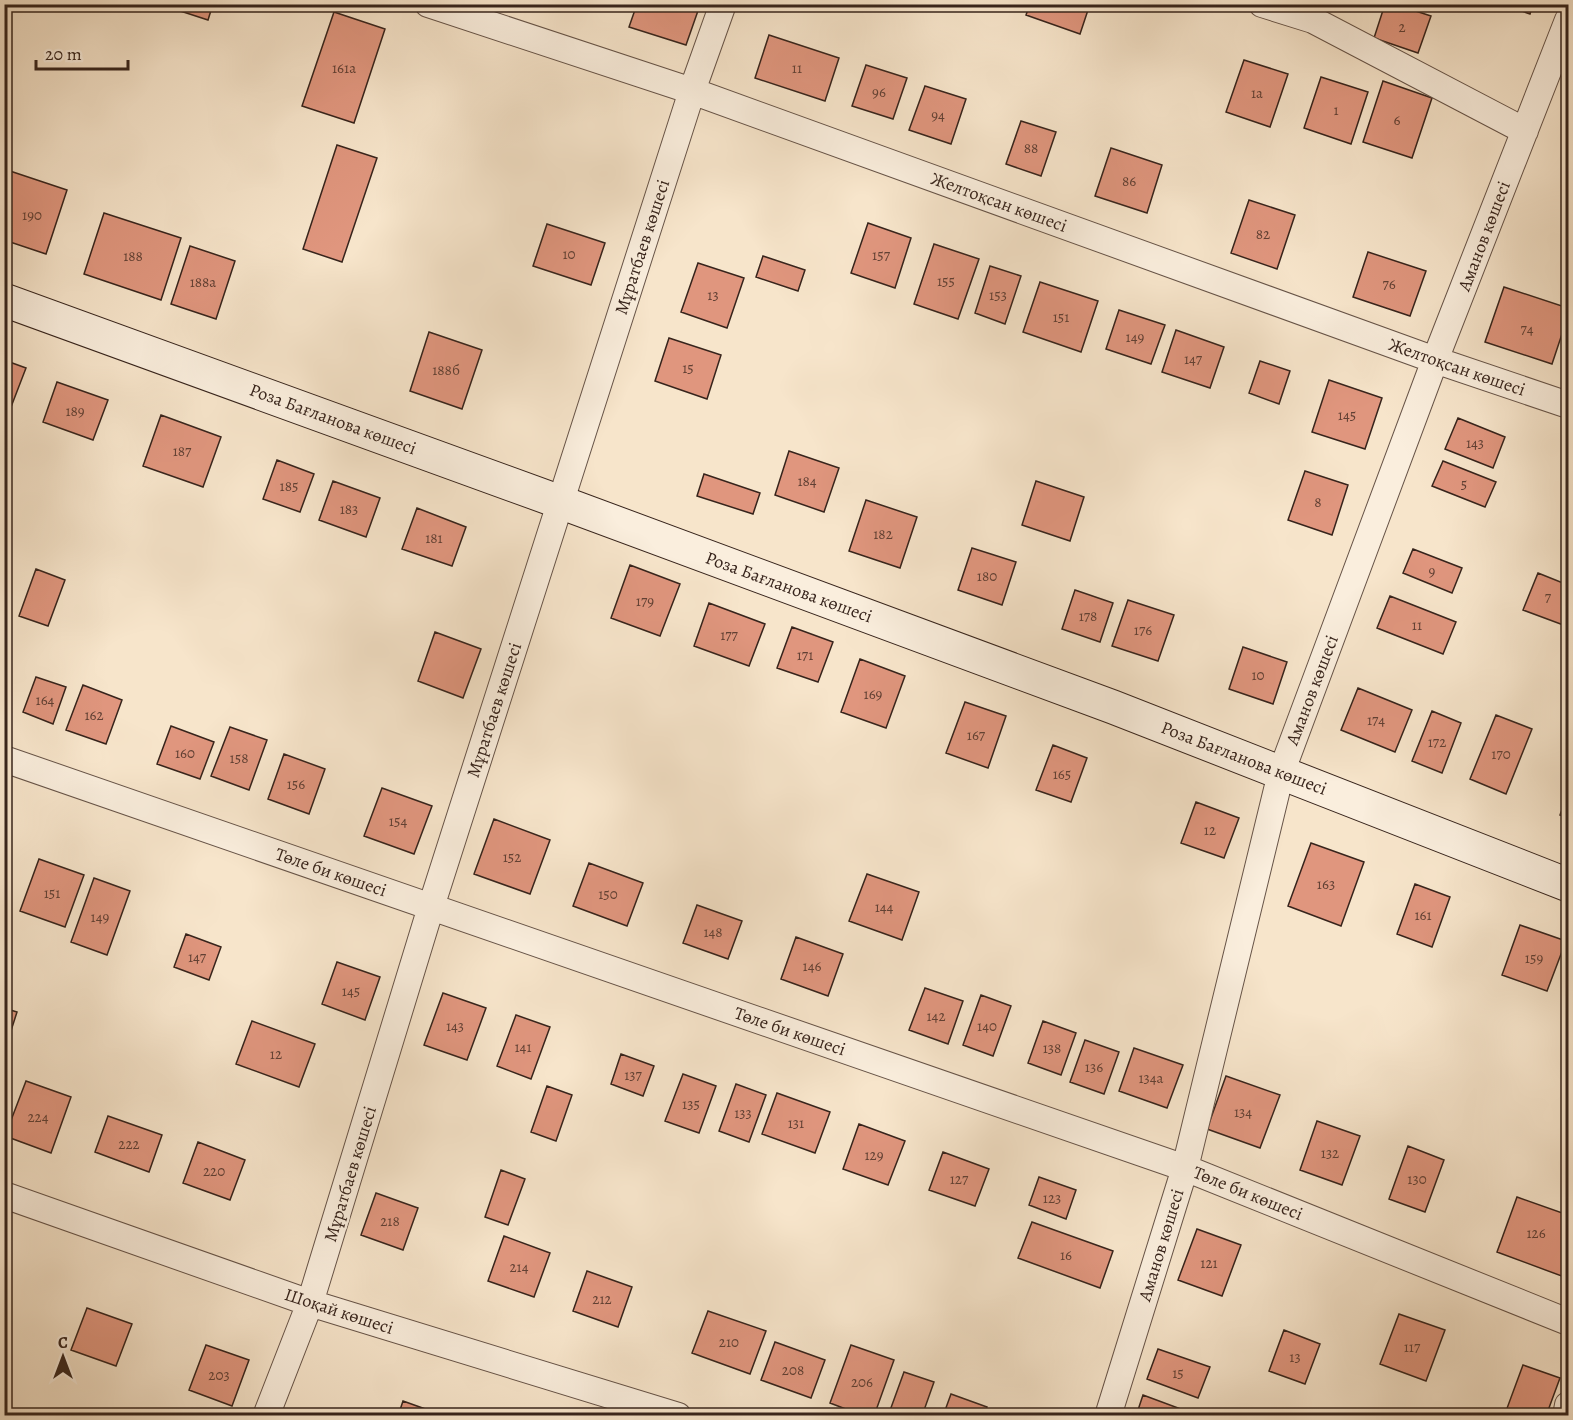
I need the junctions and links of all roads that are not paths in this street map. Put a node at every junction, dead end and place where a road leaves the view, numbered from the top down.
1 (428, 4) edge
2 (723, 4) edge
3 (1262, 4) edge
4 (1569, 20) edge
5 (692, 91) junction
6 (1525, 131) junction
7 (4, 300) edge
8 (1436, 360) junction
9 (1569, 405) edge
10 (560, 502) junction
11 (4, 759) edge
12 (1281, 773) junction
13 (1569, 885) edge
14 (431, 907) junction
15 (1185, 1168) junction
16 (4, 1195) edge
17 (310, 1303) junction
18 (1569, 1322) edge
19 (1569, 1405) edge
20 (266, 1416) edge
21 (678, 1416) edge
22 (1108, 1416) edge
23 (1566, 1416) edge

1 - 5 street, Желтоқсан көшесі
2 - 5 street, Мұратбаев көшесі
3 - 6 street
4 - 6 street, Аманов көшесі
5 - 8 street, Желтоқсан көшесі
5 - 10 street, Мұратбаев көшесі
6 - 8 street, Аманов көшесі
7 - 10 street, Роза Бағланова көшесі
8 - 9 street, Желтоқсан көшесі
8 - 12 street, Аманов көшесі
10 - 12 street, Роза Бағланова көшесі
10 - 14 street, Мұратбаев көшесі
11 - 14 street, Төле би көшесі
12 - 13 street, Роза Бағланова көшесі
12 - 15 street, Аманов көшесі
14 - 15 street, Төле би көшесі
14 - 17 street, Мұратбаев көшесі
15 - 18 street, Төле би көшесі
15 - 22 street, Аманов көшесі
16 - 17 street, Шоқай көшесі
17 - 20 street, Мұратбаев көшесі
17 - 21 street, Шоқай көшесі
19 - 23 street

